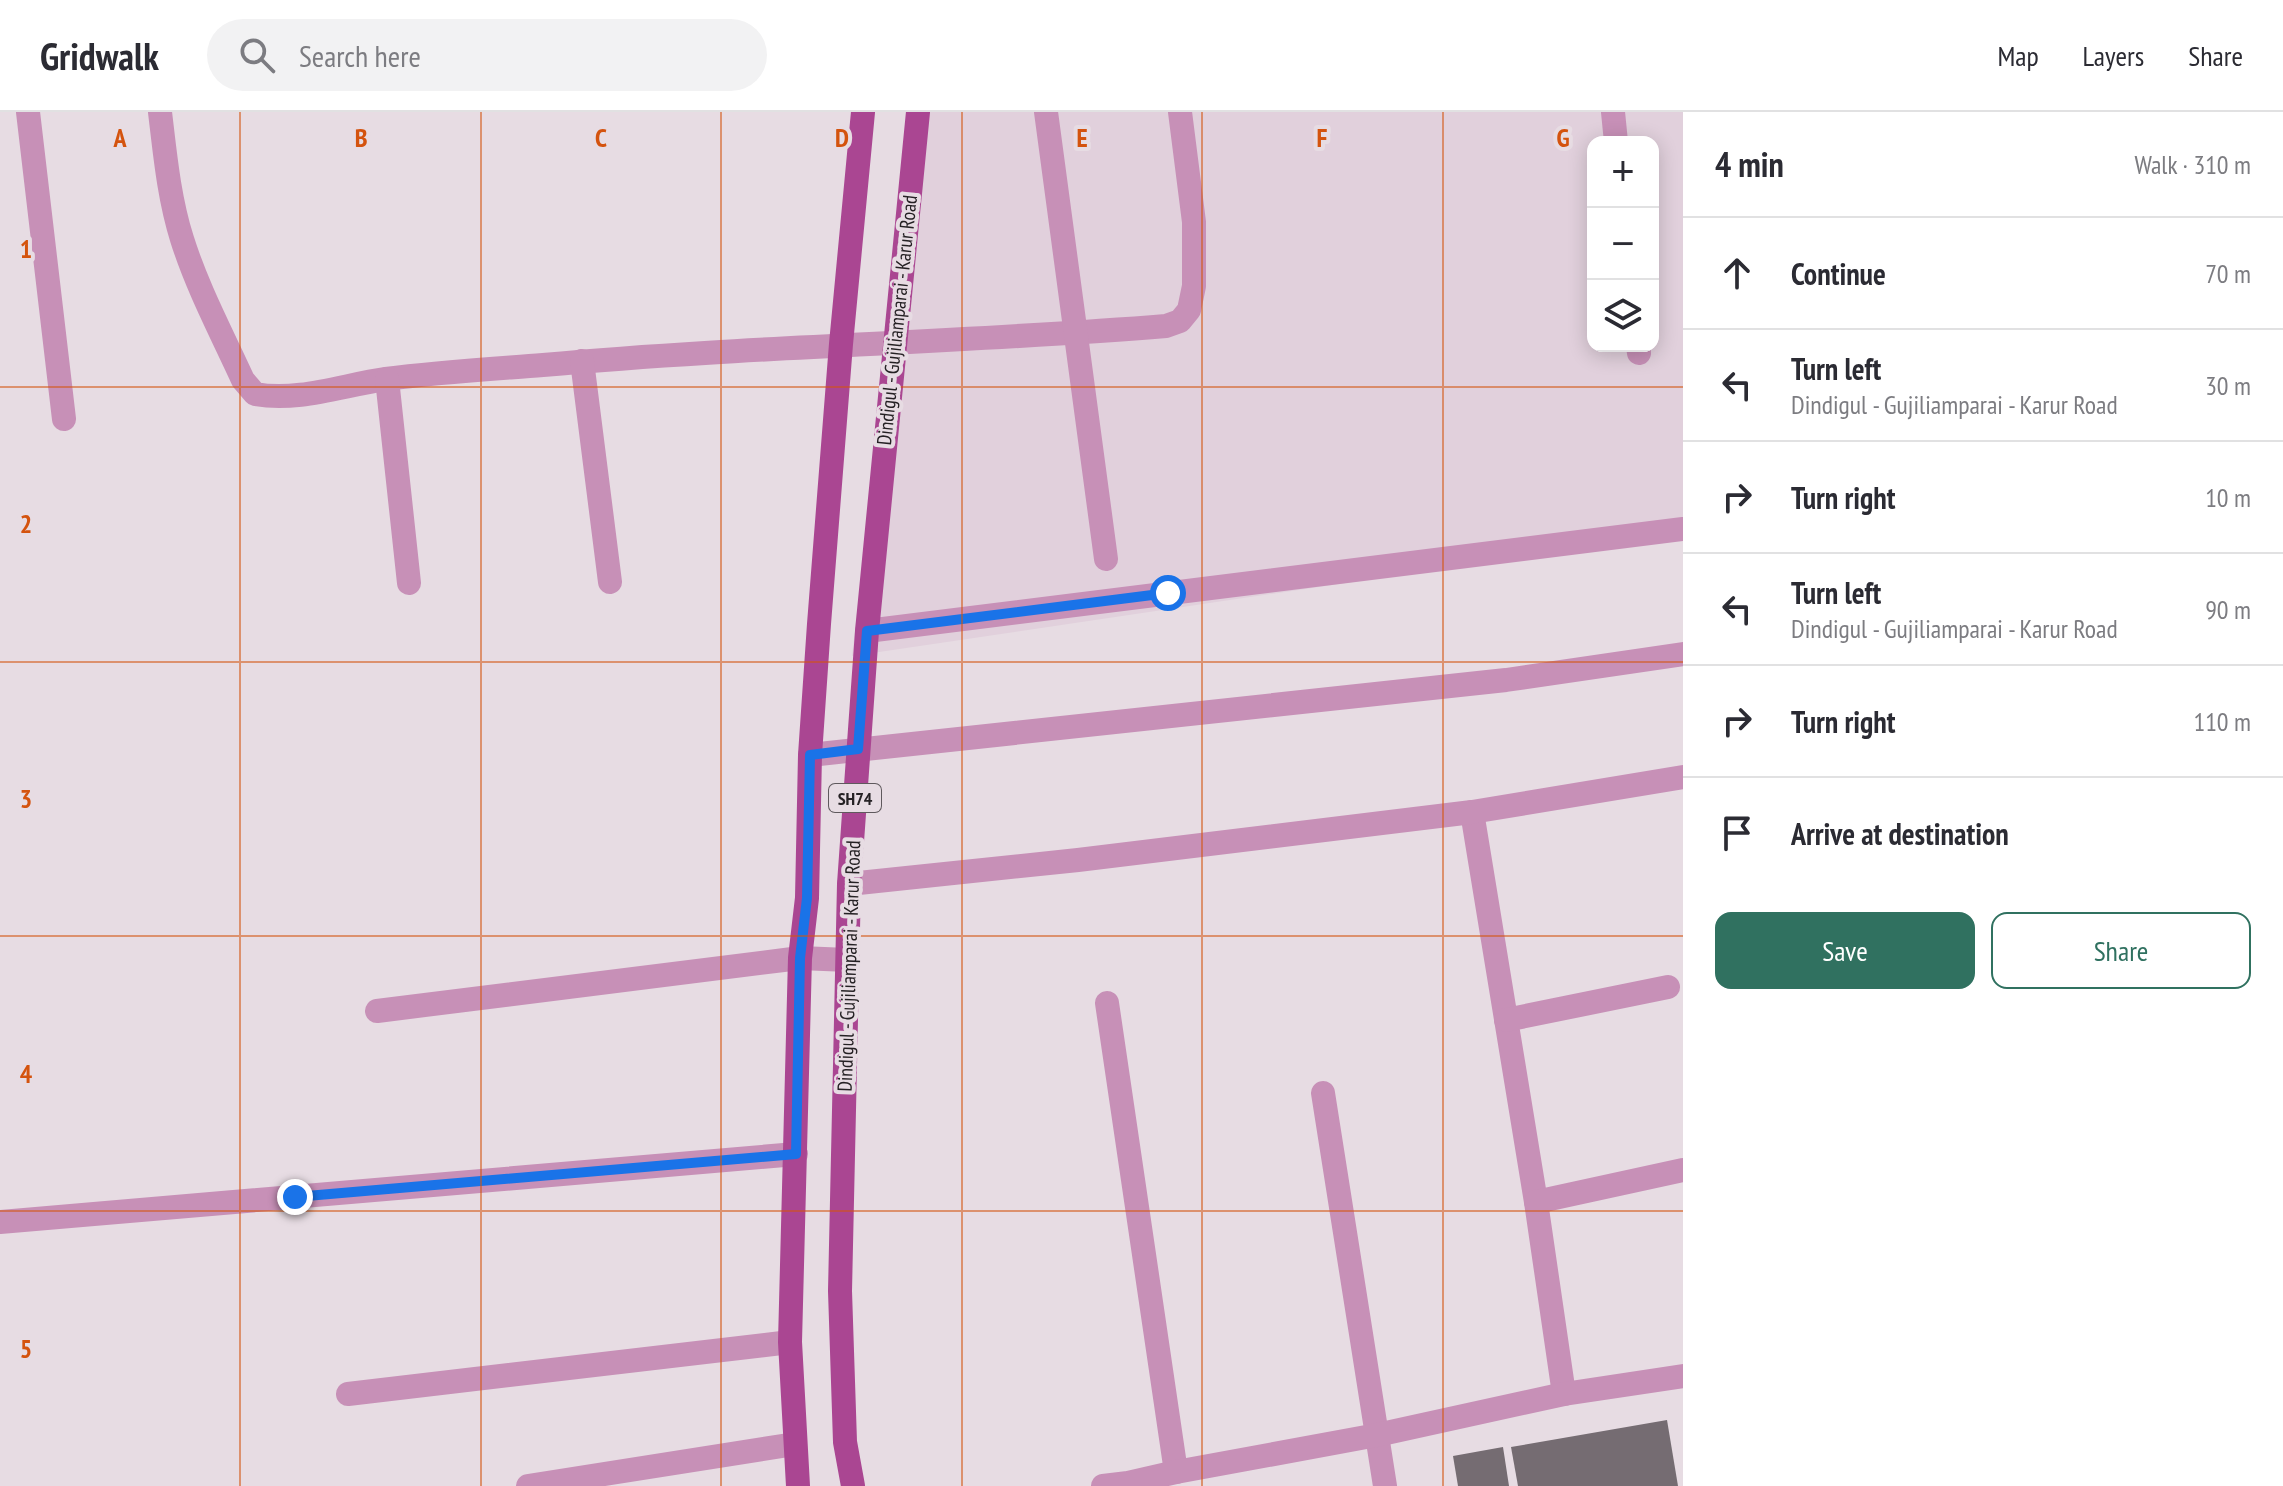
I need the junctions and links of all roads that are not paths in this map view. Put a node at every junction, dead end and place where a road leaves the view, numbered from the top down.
1 (28, 112) edge
2 (160, 112) edge
3 (863, 112) edge
4 (918, 112) edge
5 (1046, 112) edge
6 (1180, 112) edge
7 (1613, 112) edge
8 (1615, 136) edge
9 (1076, 333) junction
10 (841, 344) junction
11 (894, 344) junction
12 (582, 361) junction
13 (387, 379) junction
14 (64, 419) dead end
15 (1683, 529) edge
16 (1106, 559) dead end
17 (610, 582) dead end
18 (409, 583) dead end
19 (867, 631) junction
20 (1683, 654) edge
21 (858, 749) junction
22 (810, 755) junction
23 (1683, 777) edge
24 (1472, 812) junction
25 (849, 884) junction
26 (800, 958) junction
27 (848, 960) junction
28 (1668, 987) dead end
29 (1107, 1003) dead end
30 (377, 1011) dead end
31 (1506, 1020) junction
32 (1323, 1093) dead end
33 (796, 1154) junction
34 (1683, 1170) edge
35 (1536, 1202) junction
36 (7, 1221) edge
37 (790, 1342) junction
38 (1683, 1376) edge
39 (348, 1394) dead end
40 (1564, 1394) junction
41 (1377, 1435) junction
42 (795, 1444) junction
43 (1176, 1472) junction
44 (528, 1486) edge
45 (798, 1486) edge
46 (853, 1486) edge
47 (1103, 1486) edge
48 (1385, 1486) edge

1 - 14 street
2 - 13 street
3 - 10 main road, SH74
4 - 11 main road, Dindigul - Gujiliamparai - Karur Road / SH74
5 - 9 street
6 - 9 street
7 - 8 street
9 - 11 street
9 - 16 street
10 - 11 street
10 - 12 street
10 - 22 main road, SH74
11 - 19 main road, Dindigul - Gujiliamparai - Karur Road / SH74
12 - 13 street
12 - 17 street
13 - 18 street
15 - 19 street
19 - 21 main road, Dindigul - Gujiliamparai - Karur Road / SH74
20 - 21 street
21 - 22 street
21 - 25 main road, Dindigul - Gujiliamparai - Karur Road / SH74
22 - 26 main road, SH74
23 - 24 street
24 - 25 street
24 - 31 street
25 - 27 main road, Dindigul - Gujiliamparai - Karur Road / SH74
26 - 27 street
26 - 30 street
26 - 33 main road, SH74
27 - 46 main road, Dindigul - Gujiliamparai - Karur Road / SH74
28 - 31 street
29 - 43 street
31 - 35 street
32 - 41 street
33 - 36 street
33 - 37 main road, SH74
34 - 35 street
35 - 40 street
37 - 39 street
37 - 42 main road, SH74
38 - 40 street
40 - 41 street
41 - 43 street
41 - 48 street
42 - 44 street
42 - 45 main road, SH74
43 - 47 street

